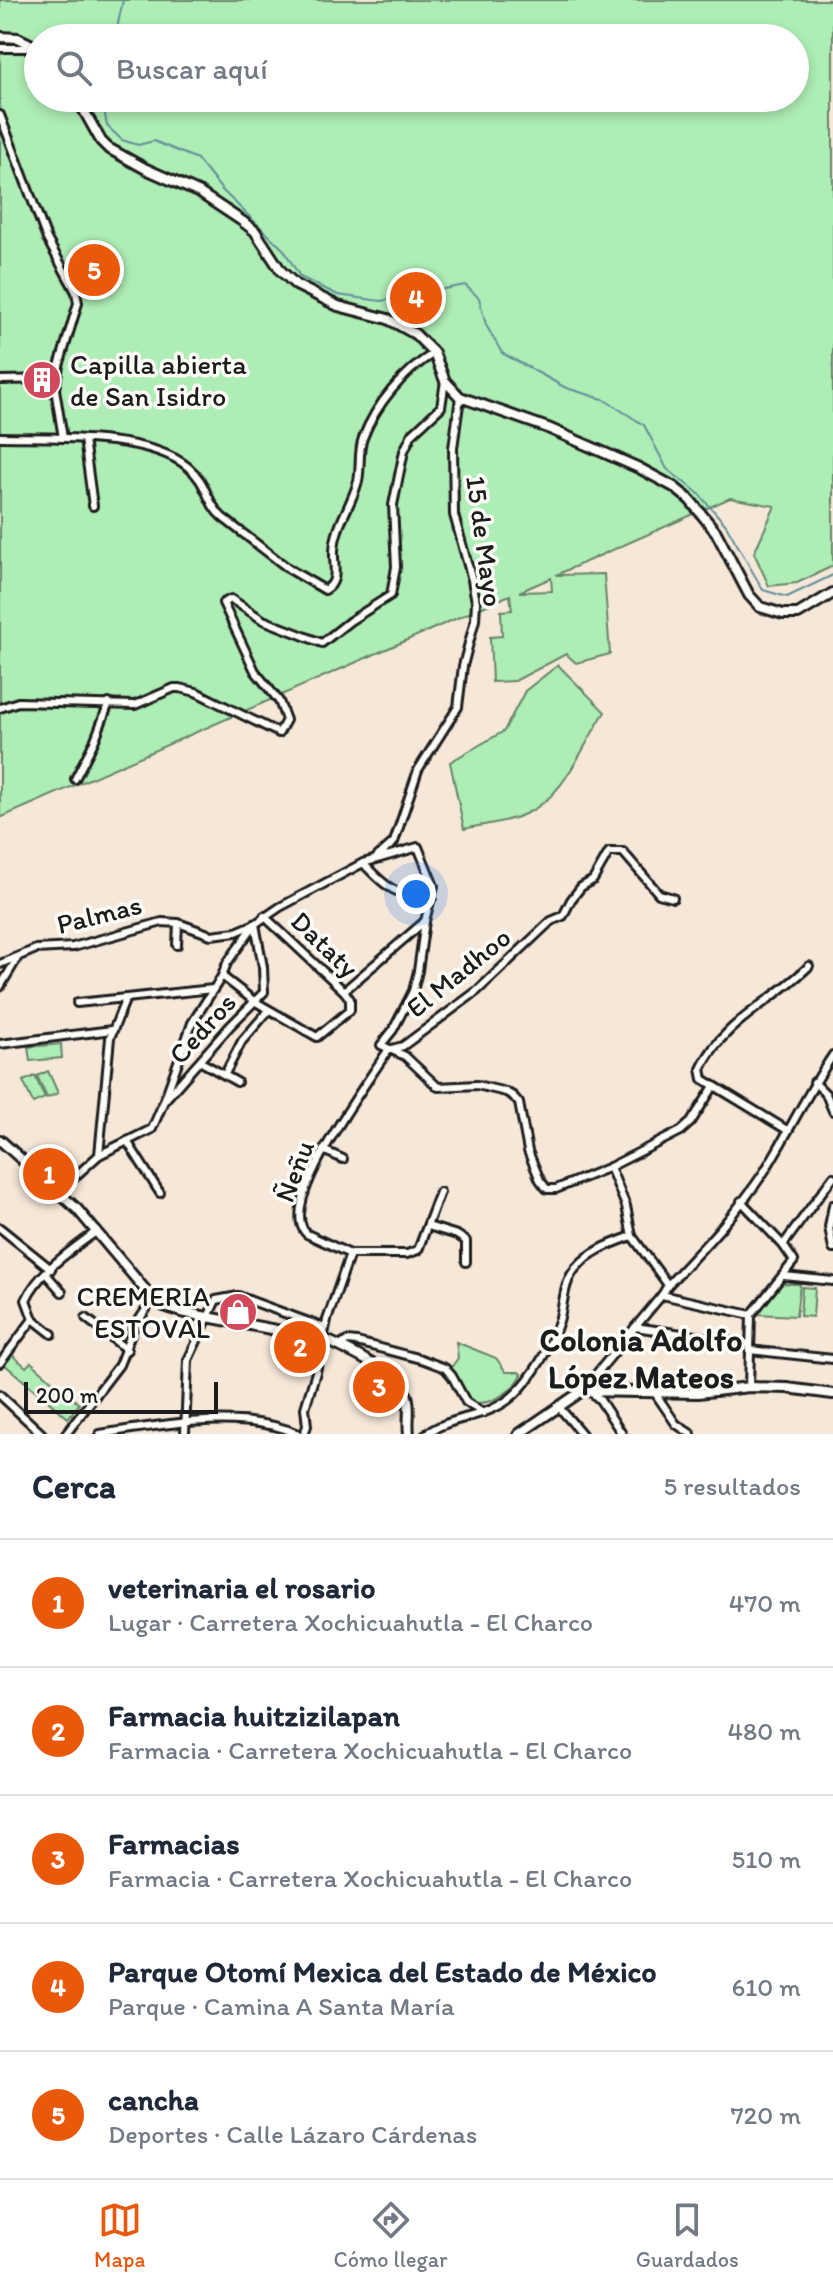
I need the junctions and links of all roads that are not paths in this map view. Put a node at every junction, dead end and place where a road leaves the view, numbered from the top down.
1 (0, 37) edge
2 (24, 41) edge
3 (0, 48) edge
4 (24, 48) edge
5 (85, 112) edge
6 (0, 115) edge
7 (434, 353) junction
8 (57, 379) junction
9 (0, 380) edge
10 (445, 381) junction
11 (460, 397) junction
12 (0, 437) edge
13 (63, 438) junction
14 (84, 439) junction
15 (93, 506) dead end
16 (833, 593) edge
17 (109, 703) junction
18 (0, 708) edge
19 (75, 779) dead end
20 (375, 859) junction
21 (363, 863) junction
22 (432, 898) junction
23 (673, 898) dead end
24 (264, 916) junction
25 (425, 921) junction
26 (178, 923) junction
27 (255, 924) junction
28 (177, 945) dead end
29 (20, 954) junction
30 (0, 964) edge
31 (809, 966) dead end
32 (222, 976) junction
33 (0, 987) edge
34 (213, 989) junction
35 (344, 991) junction
36 (126, 998) junction
37 (254, 1001) junction
38 (77, 1003) dead end
39 (269, 1010) junction
40 (112, 1030) junction
41 (0, 1044) edge
42 (388, 1050) junction
43 (833, 1056) edge
44 (201, 1062) junction
45 (225, 1074) junction
46 (237, 1082) dead end
47 (814, 1082) junction
48 (714, 1086) junction
49 (164, 1101) junction
50 (833, 1111) edge
51 (787, 1130) junction
52 (0, 1140) edge
53 (127, 1141) junction
54 (323, 1150) junction
55 (99, 1155) junction
56 (343, 1159) dead end
57 (610, 1167) junction
58 (833, 1177) edge
59 (59, 1191) junction
60 (440, 1192) dead end
61 (160, 1193) dead end
62 (741, 1201) junction
63 (833, 1205) edge
64 (428, 1226) junction
65 (0, 1228) edge
66 (97, 1231) junction
67 (632, 1236) junction
68 (783, 1245) junction
69 (833, 1249) edge
70 (350, 1254) junction
71 (466, 1262) dead end
72 (48, 1272) junction
73 (784, 1276) junction
74 (833, 1281) edge
75 (668, 1285) junction
76 (62, 1292) dead end
77 (662, 1295) junction
78 (153, 1299) junction
79 (751, 1315) junction
80 (86, 1318) dead end
81 (208, 1318) junction
82 (33, 1319) junction
83 (635, 1327) junction
84 (325, 1328) junction
85 (52, 1334) dead end
86 (324, 1339) junction
87 (340, 1346) junction
88 (749, 1347) junction
89 (127, 1350) junction
90 (833, 1359) edge
91 (0, 1363) edge
92 (749, 1387) junction
93 (586, 1391) junction
94 (655, 1393) junction
95 (833, 1394) edge
96 (0, 1395) edge
97 (558, 1406) junction
98 (483, 1413) junction
99 (184, 1423) junction
100 (533, 1430) edge
101 (42, 1434) edge
102 (69, 1434) edge
103 (100, 1434) edge
104 (185, 1434) edge
105 (298, 1434) edge
106 (304, 1434) edge
107 (409, 1434) edge
108 (426, 1434) edge
109 (519, 1434) edge
110 (582, 1434) edge
111 (622, 1434) edge
112 (691, 1434) edge

1 - 2 main road
3 - 4 street
5 - 7 main road
6 - 8 street
7 - 10 main road
7 - 14 street
8 - 9 street
8 - 13 street
10 - 11 main road
10 - 17 street
11 - 16 main road
11 - 20 street, 15 de Mayo
12 - 13 street
13 - 14 street
14 - 15 street
17 - 18 street
17 - 19 street
20 - 21 street
20 - 22 street
21 - 22 street
21 - 24 street
22 - 25 street
23 - 42 street, El Madhoo
24 - 27 street
24 - 35 street, Dataty
25 - 35 street
25 - 42 street
26 - 27 street, Palmas
26 - 28 street
26 - 29 street, Palmas
27 - 32 street
27 - 37 street, Cedros
29 - 30 street, Palmas
29 - 33 street
31 - 48 street
32 - 34 street
32 - 37 street
34 - 36 street
34 - 49 street
35 - 39 street, Dataty
36 - 38 street
36 - 40 street
37 - 39 street
37 - 44 street, Cedros
39 - 45 street
40 - 41 street
40 - 55 street
42 - 54 street, Ñeñu
42 - 57 street
43 - 47 street
44 - 45 street
44 - 49 street, Cedros
45 - 46 street
47 - 50 street
47 - 51 street
48 - 51 street
48 - 57 street
49 - 53 street, Cedros
51 - 62 street
52 - 59 main road
53 - 55 street, Cedros
53 - 61 street
54 - 56 street
54 - 70 street, Ñeñu
55 - 59 street, Cedros
57 - 67 street
58 - 68 street
59 - 66 main road
60 - 64 street
62 - 68 street
62 - 75 street
63 - 69 street
64 - 70 street
64 - 71 street
65 - 72 street
66 - 72 street
66 - 78 main road
67 - 75 street
67 - 98 street
68 - 73 street
70 - 84 street
72 - 76 street
72 - 82 street
73 - 74 street
73 - 79 street
75 - 77 street
77 - 79 street
77 - 83 street
78 - 81 main road
78 - 89 street
79 - 88 street
80 - 89 street
81 - 84 street
81 - 86 main road
81 - 99 street
82 - 85 street
82 - 91 street
83 - 88 street
83 - 93 street
84 - 86 street
86 - 87 main road
86 - 106 street
87 - 98 street
87 - 107 main road
88 - 90 street
88 - 92 street
89 - 102 street
92 - 94 main road
92 - 95 main road
93 - 94 main road
93 - 97 main road
93 - 111 street
94 - 112 street
96 - 101 street
97 - 100 main road
97 - 110 street
98 - 108 street
99 - 103 street
99 - 104 street
99 - 105 street
100 - 109 main road

